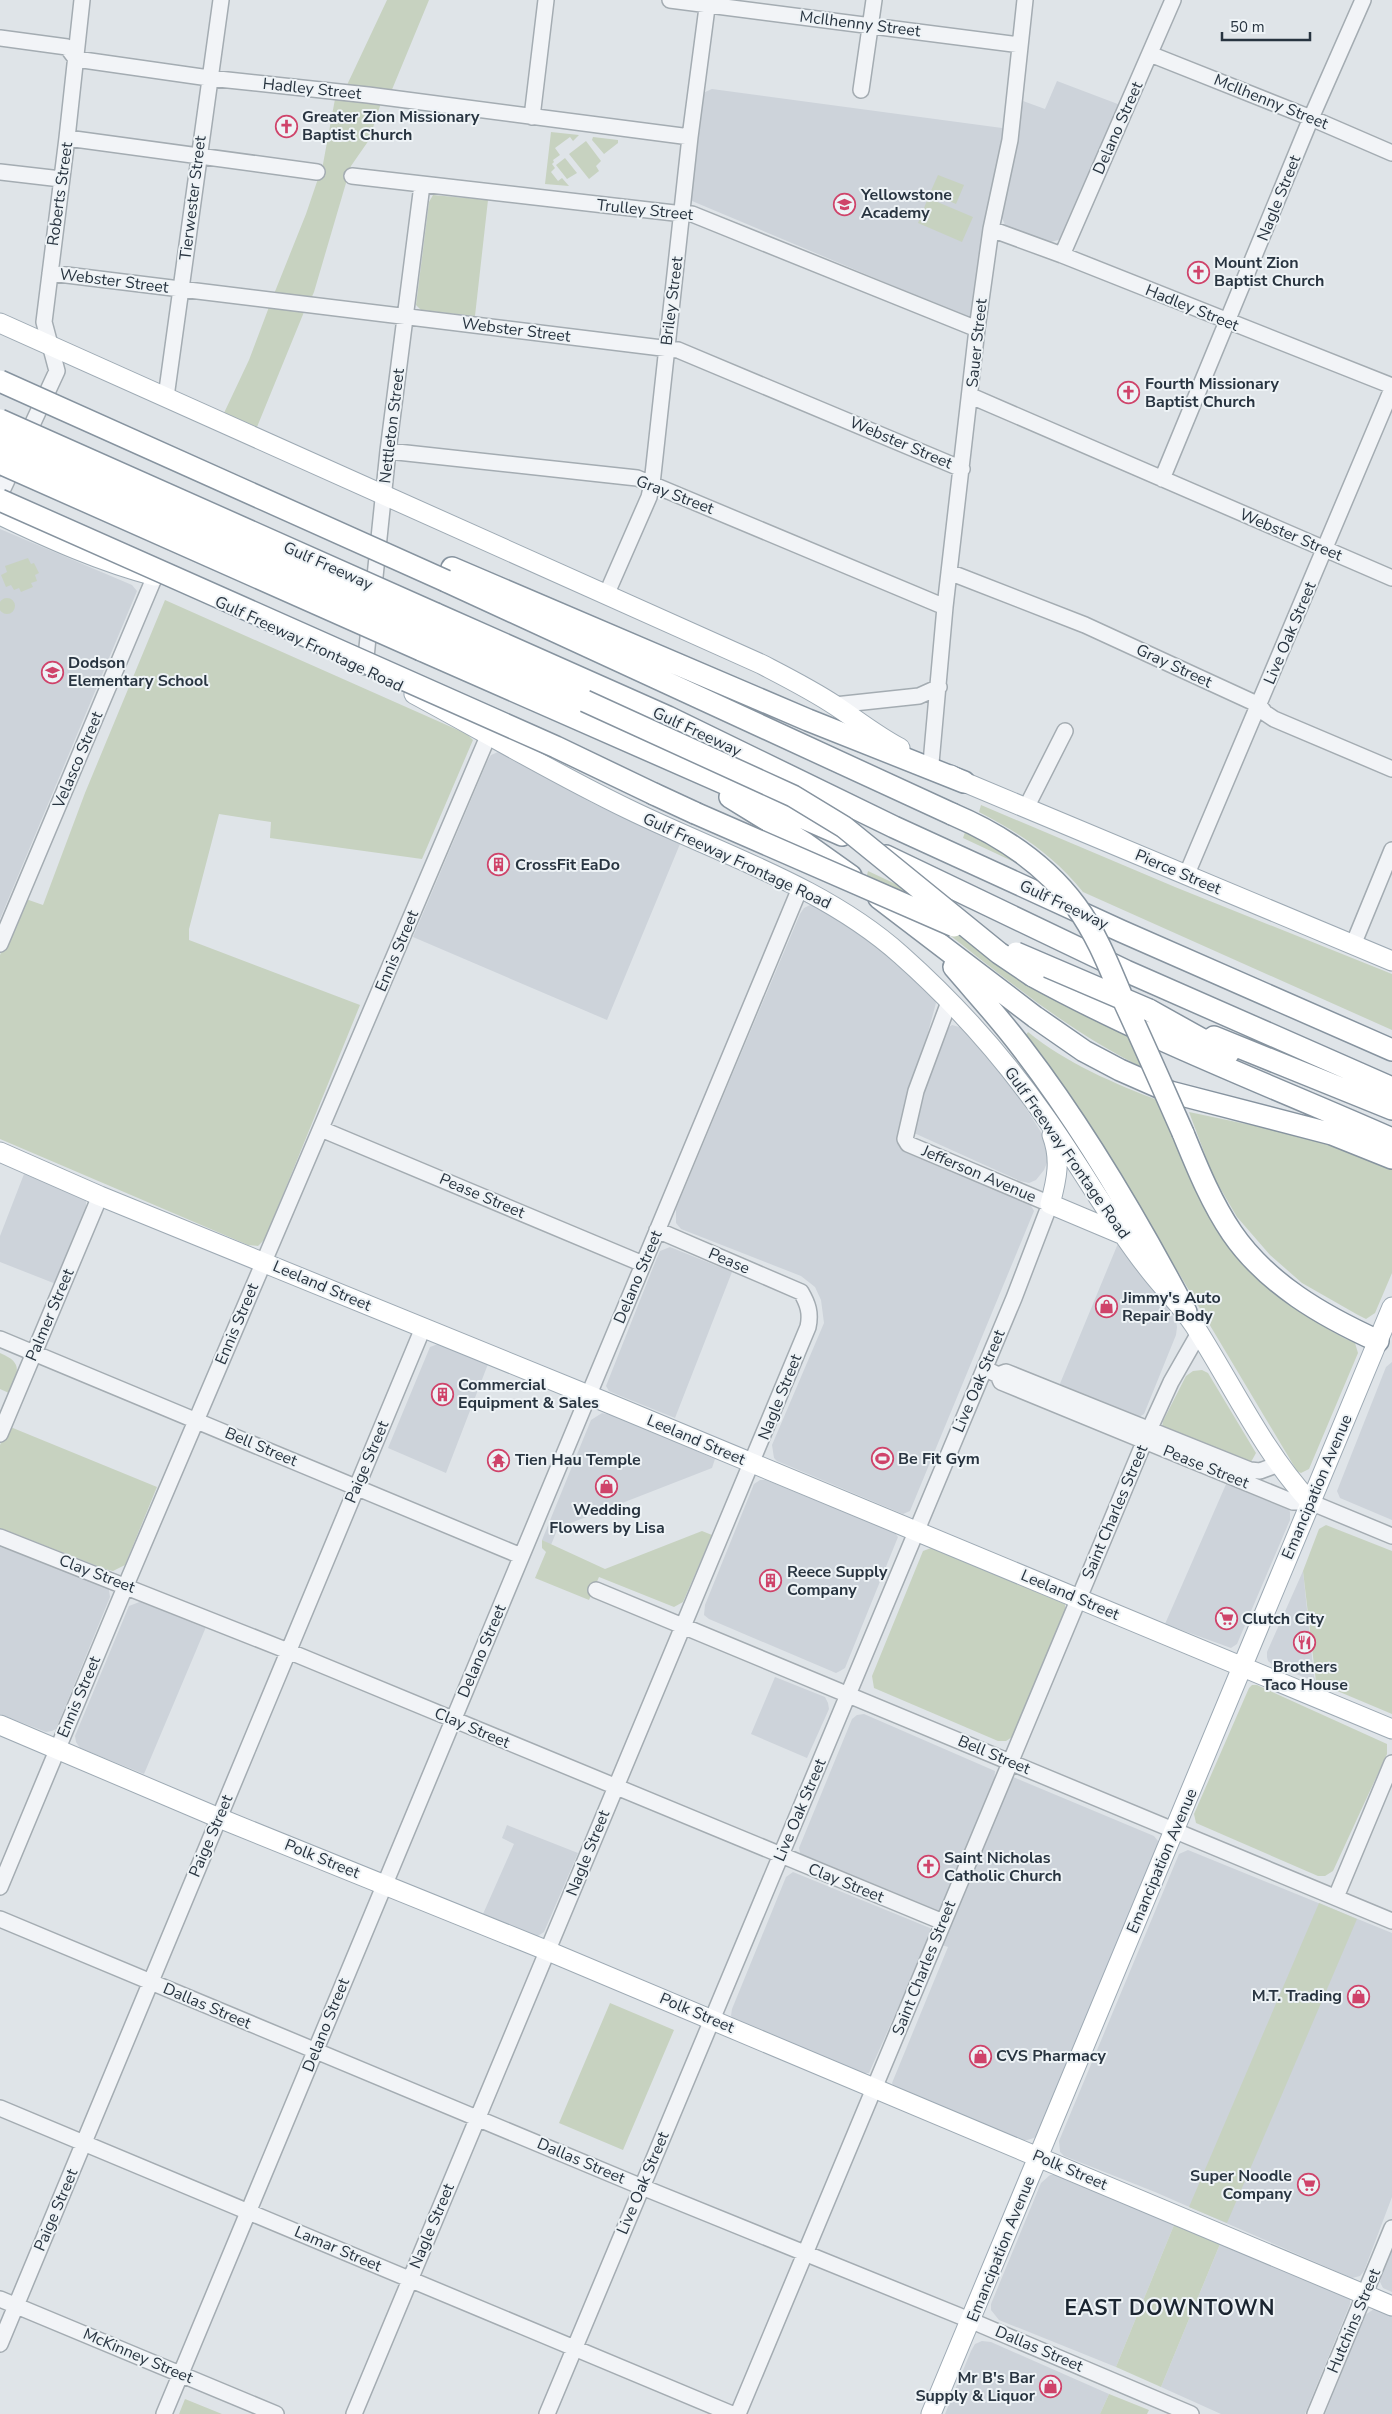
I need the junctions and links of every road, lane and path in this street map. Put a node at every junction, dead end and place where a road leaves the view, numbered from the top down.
1 (82, 0) edge
2 (221, 0) edge
3 (546, 0) edge
4 (670, 0) edge
5 (874, 0) edge
6 (1025, 0) edge
7 (1173, 0) edge
8 (1363, 0) edge
9 (708, 3) edge
10 (871, 25) junction
11 (0, 38) edge
12 (1020, 45) junction
13 (1150, 54) junction
14 (76, 59) junction
15 (209, 78) junction
16 (861, 90) dead end
17 (532, 117) junction
18 (1311, 118) junction
19 (690, 137) junction
20 (67, 138) junction
21 (1392, 152) edge
22 (198, 155) junction
23 (0, 172) edge
24 (317, 172) dead end
25 (352, 176) dead end
26 (61, 179) junction
27 (422, 185) junction
28 (683, 214) junction
29 (991, 230) junction
30 (1062, 255) junction
31 (50, 273) junction
32 (182, 289) junction
33 (406, 317) junction
34 (1228, 322) junction
35 (0, 323) edge
36 (977, 329) junction
37 (50, 345) junction
38 (667, 348) junction
39 (0, 381) edge
40 (1392, 387) edge
41 (971, 396) junction
42 (166, 397) junction
43 (0, 420) edge
44 (0, 441) edge
45 (388, 451) junction
46 (0, 463) edge
47 (962, 469) junction
48 (1162, 479) junction
49 (652, 484) junction
50 (383, 493) junction
51 (0, 495) edge
52 (0, 500) edge
53 (0, 515) edge
54 (1326, 550) junction
55 (949, 572) junction
56 (449, 575) junction
57 (155, 576) junction
58 (1392, 578) edge
59 (607, 593) junction
60 (945, 607) junction
61 (429, 632) junction
62 (365, 667) junction
63 (939, 687) junction
64 (835, 705) junction
65 (1259, 705) junction
66 (1065, 731) dead end
67 (489, 734) junction
68 (931, 764) junction
69 (682, 765) junction
70 (1392, 769) edge
71 (964, 782) junction
72 (1026, 808) junction
73 (1392, 850) edge
74 (1186, 876) junction
75 (800, 888) junction
76 (922, 931) junction
77 (0, 944) edge
78 (1353, 945) junction
79 (1392, 961) edge
80 (948, 1002) junction
81 (1149, 1010) junction
82 (1392, 1050) edge
83 (1392, 1088) edge
84 (1392, 1109) edge
85 (1045, 1116) junction
86 (322, 1129) junction
87 (1392, 1130) edge
88 (1392, 1139) edge
89 (0, 1152) edge
90 (1392, 1158) edge
91 (100, 1196) junction
92 (1050, 1204) junction
93 (657, 1230) junction
94 (1126, 1236) junction
95 (263, 1262) junction
96 (643, 1264) junction
97 (800, 1292) joint
98 (1392, 1307) edge
99 (1186, 1312) junction
100 (422, 1328) junction
101 (1200, 1333) junction
102 (0, 1339) edge
103 (1385, 1343) edge
104 (34, 1353) junction
105 (984, 1368) junction
106 (588, 1395) junction
107 (196, 1421) junction
108 (0, 1434) edge
109 (1147, 1435) junction
110 (753, 1463) junction
111 (1279, 1464) junction
112 (356, 1487) junction
113 (1310, 1502) junction
114 (916, 1531) junction
115 (1392, 1536) edge
116 (0, 1537) edge
117 (521, 1556) junction
118 (126, 1585) junction
119 (596, 1590) dead end
120 (1079, 1598) junction
121 (683, 1625) junction
122 (288, 1651) junction
123 (1244, 1667) junction
124 (848, 1694) junction
125 (453, 1720) junction
126 (0, 1725) edge
127 (1392, 1729) edge
128 (57, 1749) junction
129 (1009, 1761) junction
130 (1392, 1763) edge
131 (614, 1788) junction
132 (219, 1818) junction
133 (1175, 1830) junction
134 (780, 1856) junction
135 (385, 1884) junction
136 (0, 1887) edge
137 (1336, 1897) junction
138 (0, 1919) edge
139 (1392, 1921) edge
140 (943, 1922) junction
141 (548, 1951) junction
142 (150, 1982) junction
143 (712, 2019) junction
144 (315, 2051) junction
145 (875, 2089) junction
146 (0, 2108) edge
147 (478, 2118) junction
148 (84, 2143) junction
149 (1038, 2156) junction
150 (642, 2187) junction
151 (248, 2212) junction
152 (1392, 2228) edge
153 (805, 2253) junction
154 (409, 2279) junction
155 (1366, 2295) junction
156 (0, 2299) edge
157 (16, 2305) junction
158 (1392, 2306) edge
159 (972, 2321) junction
160 (0, 2344) edge
161 (575, 2348) junction
162 (180, 2374) junction
163 (164, 2414) edge
164 (276, 2414) edge
165 (354, 2414) edge
166 (547, 2414) edge
167 (732, 2414) edge
168 (738, 2414) edge
169 (931, 2414) edge
170 (1191, 2414) edge
171 (1315, 2414) edge

1 - 14 street, Roberts Street
2 - 15 street, Tierwester Street
3 - 17 street
4 - 9 street, McIlhenny Street
5 - 10 street
6 - 12 street, Sauer Street
7 - 13 street, Delano Street
8 - 18 street, Nagle Street
9 - 10 street, McIlhenny Street
9 - 19 street, Briley Street
10 - 12 street, McIlhenny Street
10 - 16 street
11 - 14 street, Hadley Street
12 - 29 street, Sauer Street
13 - 18 street, McIlhenny Street
13 - 30 street, Delano Street
14 - 15 street, Hadley Street
14 - 20 street, Roberts Street
15 - 17 street, Hadley Street
15 - 22 street, Tierwester Street
17 - 19 street, Hadley Street
18 - 21 street, McIlhenny Street
18 - 34 street, Nagle Street
19 - 28 street, Briley Street
20 - 22 street
20 - 26 street, Roberts Street
22 - 24 street
22 - 32 street, Tierwester Street
23 - 26 street
25 - 27 street, Trulley Street
26 - 31 street, Roberts Street
27 - 28 street, Trulley Street
27 - 33 street, Nettleton Street
28 - 36 street, Trulley Street
28 - 38 street, Briley Street
29 - 30 street, Hadley Street
29 - 36 street, Sauer Street
30 - 34 street, Hadley Street
31 - 32 street, Webster Street
31 - 37 street, Roberts Street
32 - 33 street, Webster Street
32 - 42 street, Tierwester Street
33 - 38 street, Webster Street
33 - 45 street, Nettleton Street
34 - 40 street, Hadley Street
34 - 48 street, Nagle Street
35 - 37 main road
36 - 41 street, Sauer Street
37 - 42 main road
37 - 51 street, Roberts Street
38 - 47 street, Webster Street
38 - 49 street, Briley Street
39 - 56 highway, bridge
40 - 54 street, Live Oak Street
41 - 47 street, Sauer Street
41 - 48 street, Webster Street
42 - 50 main road
43 - 61 highway, Gulf Freeway, bridge
44 - 61 highway, Gulf Freeway, bridge
45 - 49 street, Gray Street
45 - 50 street, Nettleton Street
46 - 61 highway, Gulf Freeway, bridge
47 - 55 street, Sauer Street
48 - 54 street, Webster Street
49 - 59 street, Briley Street
49 - 60 street, Gray Street
50 - 59 main road
50 - 62 street, Nettleton Street
52 - 81 highway, bridge
53 - 57 main road, Gulf Freeway Frontage Road
54 - 58 street, Webster Street
54 - 65 street, Live Oak Street
55 - 60 street, Sauer Street
55 - 65 street, Gray Street
56 - 71 highway
56 - 103 highway, bridge
57 - 62 main road, Gulf Freeway Frontage Road
57 - 77 street, Velasco Street
59 - 64 main road
60 - 63 street, Sauer Street
61 - 69 highway, Gulf Freeway
61 - 82 highway, Gulf Freeway
61 - 88 highway, Gulf Freeway, bridge
62 - 67 main road, Gulf Freeway Frontage Road
63 - 64 street
63 - 68 street, Sauer Street
64 - 68 main road
65 - 70 street, Gray Street
65 - 74 street, Live Oak Street
66 - 72 street
67 - 75 main road, Gulf Freeway Frontage Road
67 - 86 street, Ennis Street
68 - 71 main road
69 - 76 highway
69 - 83 highway, Gulf Freeway
71 - 72 main road, Pierce Street
72 - 74 main road, Pierce Street
73 - 78 street
74 - 78 main road, Pierce Street
75 - 80 main road, Gulf Freeway Frontage Road
75 - 93 street, Delano Street
76 - 90 highway
76 - 99 highway
78 - 79 main road, Pierce Street
80 - 85 main road, Gulf Freeway Frontage Road
80 - 92 street, Jefferson Avenue
81 - 84 highway
81 - 87 highway
85 - 92 main road
85 - 94 main road, Gulf Freeway Frontage Road
86 - 95 street, Ennis Street
86 - 96 street, Pease Street
89 - 91 main road, Leeland Street
91 - 95 main road, Leeland Street
91 - 104 street, Palmer Street
92 - 94 main road
92 - 105 street, Live Oak Street
93 - 96 street, Delano Street
93 - 97 street, Pease
94 - 99 main road, Gulf Freeway Frontage Road
95 - 100 main road, Leeland Street
95 - 107 street, Ennis Street
96 - 106 street, Delano Street
97 - 110 street, Nagle Street
98 - 103 main road, Emancipation Avenue
99 - 101 main road, Gulf Freeway Frontage Road
100 - 106 main road, Leeland Street
100 - 112 street, Paige Street
101 - 109 street, Saint Charles Street
101 - 111 main road, Gulf Freeway Frontage Road
102 - 104 street, Bell Street
103 - 113 main road, Emancipation Avenue
104 - 107 street, Bell Street
104 - 108 street, Palmer Street
105 - 109 street, Pease Street
105 - 114 street, Live Oak Street
106 - 110 main road, Leeland Street
106 - 117 street, Delano Street
107 - 112 street, Bell Street
107 - 118 street, Ennis Street
109 - 111 street, Pease Street
109 - 113 street, Pease Street
109 - 120 street, Saint Charles Street
110 - 114 main road, Leeland Street
110 - 121 street, Nagle Street
111 - 113 main road, Gulf Freeway Frontage Road
112 - 117 street, Bell Street
112 - 122 street, Paige Street
113 - 115 street, Pease Street
113 - 123 main road, Emancipation Avenue
114 - 120 main road, Leeland Street
114 - 124 street, Live Oak Street
116 - 118 street, Clay Street
117 - 125 street, Delano Street
118 - 122 street, Clay Street
118 - 128 street, Ennis Street
119 - 121 street, Bell Street
120 - 123 main road, Leeland Street
120 - 129 street, Saint Charles Street
121 - 124 street, Bell Street
121 - 131 street, Nagle Street
122 - 125 street, Clay Street
122 - 132 street, Paige Street
123 - 127 main road, Leeland Street
123 - 133 main road, Emancipation Avenue
124 - 129 street, Bell Street
124 - 134 street, Live Oak Street
125 - 131 street, Clay Street
125 - 135 street, Delano Street
126 - 128 main road, Polk Street
128 - 132 main road, Polk Street
128 - 136 street, Ennis Street
129 - 133 street, Bell Street
129 - 140 street, Saint Charles Street
130 - 137 street
131 - 134 street, Clay Street
131 - 141 street, Nagle Street
132 - 135 main road, Polk Street
132 - 142 street, Paige Street
133 - 137 street, Bell Street
133 - 149 main road, Emancipation Avenue
134 - 140 street, Clay Street
134 - 143 street, Live Oak Street
135 - 141 main road, Polk Street
135 - 144 street, Delano Street
137 - 139 street, Bell Street
138 - 142 street, Dallas Street
140 - 145 street, Saint Charles Street
141 - 143 main road, Polk Street
141 - 147 street, Nagle Street
142 - 144 street, Dallas Street
142 - 148 street, Paige Street
143 - 145 main road, Polk Street
143 - 150 street, Live Oak Street
144 - 147 street, Dallas Street
144 - 151 street, Delano Street
145 - 149 main road, Polk Street
145 - 153 street, Saint Charles Street
146 - 148 street, Lamar Street
147 - 150 street, Dallas Street
147 - 154 street, Nagle Street
148 - 151 street, Lamar Street
148 - 157 street, Paige Street
149 - 155 main road, Polk Street
149 - 159 main road, Emancipation Avenue
150 - 153 street, Dallas Street
150 - 161 street, Live Oak Street
151 - 154 street, Lamar Street
151 - 162 street, Delano Street
152 - 155 street, Hutchins Street
153 - 159 street, Dallas Street
153 - 168 street, Saint Charles Street
154 - 161 street, Lamar Street
154 - 165 street, Nagle Street
155 - 158 main road, Polk Street
155 - 171 street, Hutchins Street
156 - 157 street, McKinney Street
157 - 160 street, Paige Street
157 - 162 street, McKinney Street
159 - 169 main road, Emancipation Avenue
159 - 170 street, Dallas Street
161 - 166 street, Live Oak Street
161 - 167 street, Lamar Street
162 - 163 street, Delano Street
162 - 164 street, McKinney Street

